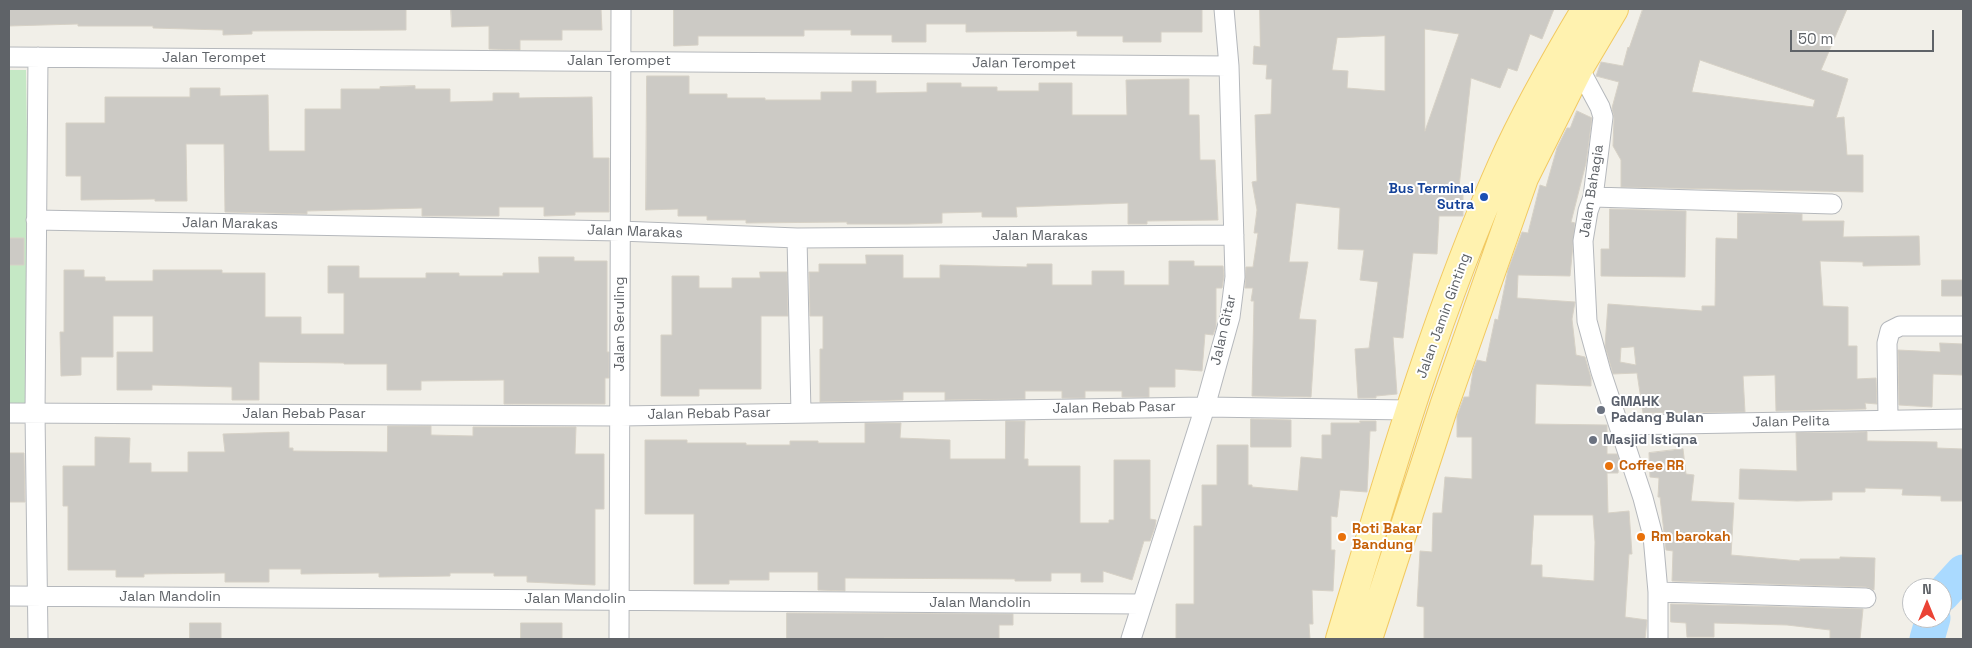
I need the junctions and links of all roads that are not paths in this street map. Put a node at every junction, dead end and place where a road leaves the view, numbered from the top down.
1 (621, 9) edge
2 (1224, 9) edge
3 (1586, 9) edge
4 (1614, 9) edge
5 (9, 58) edge
6 (38, 58) junction
7 (620, 61) junction
8 (1229, 66) junction
9 (1579, 68) junction
10 (1593, 197) junction
11 (1832, 204) dead end
12 (36, 220) junction
13 (620, 231) junction
14 (1234, 235) junction
15 (797, 238) junction
16 (1963, 326) edge
17 (1205, 407) junction
18 (1409, 410) junction
19 (9, 413) edge
20 (35, 413) junction
21 (801, 413) junction
22 (620, 416) junction
23 (1963, 419) edge
24 (1888, 420) junction
25 (1620, 425) junction
26 (1658, 592) junction
27 (9, 596) edge
28 (38, 596) junction
29 (1866, 598) dead end
30 (619, 600) junction
31 (1141, 604) junction
32 (38, 639) edge
33 (619, 639) edge
34 (1131, 639) edge
35 (1340, 639) edge
36 (1368, 639) edge
37 (1658, 639) edge

1 - 7 street, Jalan Seruling
2 - 8 street, Jalan Gitar
3 - 18 main road, Jalan Jamin Ginting
4 - 9 main road, Jalan Jamin Ginting
5 - 6 street, Jalan Terompet
6 - 7 street, Jalan Terompet
6 - 12 street
7 - 8 street, Jalan Terompet
7 - 13 street, Jalan Seruling
8 - 14 street, Jalan Gitar
9 - 10 street, Jalan Bahagia
9 - 36 main road, Jalan Jamin Ginting
10 - 11 street
10 - 25 street, Jalan Bahagia
12 - 13 street, Jalan Marakas
12 - 20 street
13 - 15 street, Jalan Marakas
13 - 22 street, Jalan Seruling
14 - 15 street, Jalan Marakas
14 - 17 street, Jalan Gitar
15 - 21 street
16 - 24 street
17 - 18 street, Jalan Rebab Pasar
17 - 21 street, Jalan Rebab Pasar
17 - 31 street, Jalan Gitar
18 - 35 main road, Jalan Jamin Ginting
19 - 20 street, Jalan Rebab Pasar
20 - 22 street, Jalan Rebab Pasar
20 - 28 street
21 - 22 street, Jalan Rebab Pasar
22 - 30 street, Jalan Seruling
23 - 24 street, Jalan Pelita
24 - 25 street, Jalan Pelita
25 - 26 street, Jalan Bahagia
26 - 29 street
26 - 37 street, Jalan Bahagia
27 - 28 street, Jalan Mandolin
28 - 30 street, Jalan Mandolin
28 - 32 street
30 - 31 street, Jalan Mandolin
30 - 33 street, Jalan Seruling
31 - 34 street, Jalan Gitar

